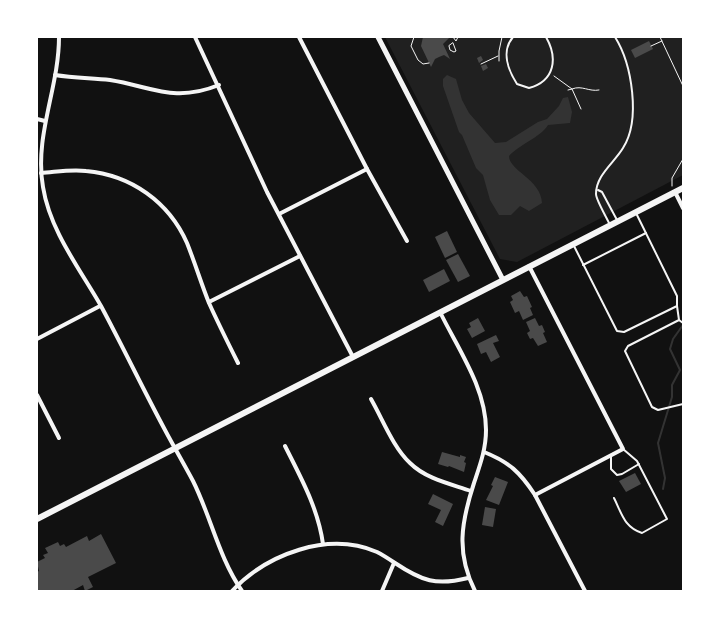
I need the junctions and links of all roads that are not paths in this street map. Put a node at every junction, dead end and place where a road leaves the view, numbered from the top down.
1 (59, 37) edge
2 (195, 37) edge
3 (299, 37) edge
4 (378, 37) edge
5 (513, 37) edge
6 (546, 37) edge
7 (615, 37) edge
8 (55, 75) junction
9 (219, 85) junction
10 (37, 119) edge
11 (45, 121) junction
12 (367, 170) junction
13 (41, 173) junction
14 (683, 188) edge
15 (598, 190) junction
16 (675, 192) junction
17 (683, 208) edge
18 (635, 212) junction
19 (279, 214) junction
20 (618, 221) junction
21 (610, 225) junction
22 (646, 233) junction
23 (407, 241) dead end
24 (573, 244) junction
25 (300, 256) junction
26 (583, 264) junction
27 (529, 266) junction
28 (503, 280) junction
29 (209, 302) junction
30 (100, 306) junction
31 (677, 306) junction
32 (440, 312) junction
33 (679, 320) junction
34 (683, 323) edge
35 (37, 338) edge
36 (353, 357) junction
37 (238, 363) dead end
38 (37, 395) edge
39 (372, 399) dead end
40 (683, 404) edge
41 (59, 438) dead end
42 (285, 446) dead end
43 (175, 448) junction
44 (623, 449) junction
45 (484, 452) junction
46 (611, 455) junction
47 (639, 464) junction
48 (471, 491) junction
49 (535, 494) junction
50 (614, 498) dead end
51 (37, 519) edge
52 (323, 544) junction
53 (394, 563) junction
54 (468, 578) junction
55 (238, 585) junction
56 (232, 591) edge
57 (242, 591) edge
58 (382, 591) edge
59 (475, 591) edge
60 (585, 591) edge

1 - 8 street
2 - 9 street
3 - 12 street
4 - 28 street
5 - 6 lane
7 - 15 lane
8 - 9 street
8 - 11 street
9 - 19 street
10 - 11 street
11 - 13 street
12 - 19 street
12 - 23 street
13 - 29 street
13 - 30 street
14 - 16 main road
15 - 20 lane
15 - 21 lane
16 - 17 street
16 - 18 main road
18 - 20 main road
18 - 22 lane
19 - 25 street
20 - 21 main road
21 - 24 main road
22 - 26 lane
22 - 31 lane
24 - 26 lane
24 - 27 main road
25 - 29 street
25 - 36 street
26 - 31 lane
27 - 28 main road
27 - 44 street
28 - 32 main road
29 - 37 street
30 - 35 street
30 - 43 street
31 - 33 lane
32 - 36 main road
32 - 45 street
33 - 34 lane
33 - 40 lane
36 - 43 main road
38 - 41 street
39 - 48 street
42 - 52 street
43 - 51 main road
43 - 55 street
44 - 46 street
44 - 47 lane
45 - 48 street
45 - 49 street
46 - 47 lane
46 - 49 street
47 - 50 lane
48 - 54 street
49 - 60 street
52 - 53 street
52 - 55 street
53 - 54 street
53 - 58 street
54 - 59 street
55 - 56 street
55 - 57 street

